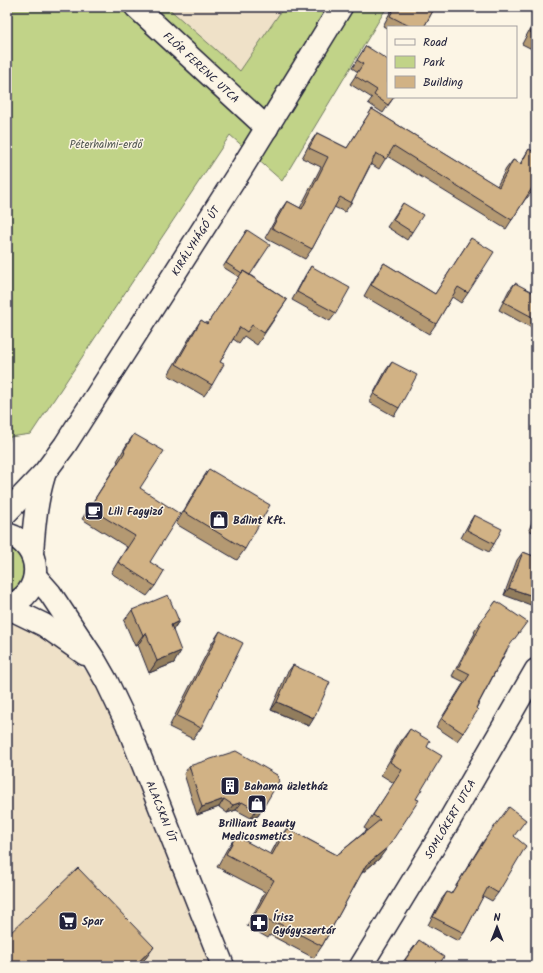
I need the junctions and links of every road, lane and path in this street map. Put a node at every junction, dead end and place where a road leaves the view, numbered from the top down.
1 (136, 7) edge
2 (341, 7) edge
3 (267, 128) junction
4 (45, 472) junction
5 (7, 512) edge
6 (7, 534) edge
7 (32, 553) junction
8 (35, 576) junction
9 (7, 606) edge
10 (95, 661) junction
11 (536, 670) edge
12 (223, 966) edge
13 (361, 966) edge

1 - 3 street, FLÓR FERENC UTCA
2 - 3 street, KIRÁLYHÁGÓ ÚT
3 - 4 street, KIRÁLYHÁGÓ ÚT
4 - 5 street, KIRÁLYHÁGÓ ÚT
4 - 7 street, KIRÁLYHÁGÓ ÚT
6 - 7 street
7 - 8 street
8 - 9 street, ALACSKAI ÚT
8 - 10 street, ALACSKAI ÚT
9 - 10 street, ALACSKAI ÚT
10 - 12 street, ALACSKAI ÚT
11 - 13 street, SOMLÓKERT UTCA

